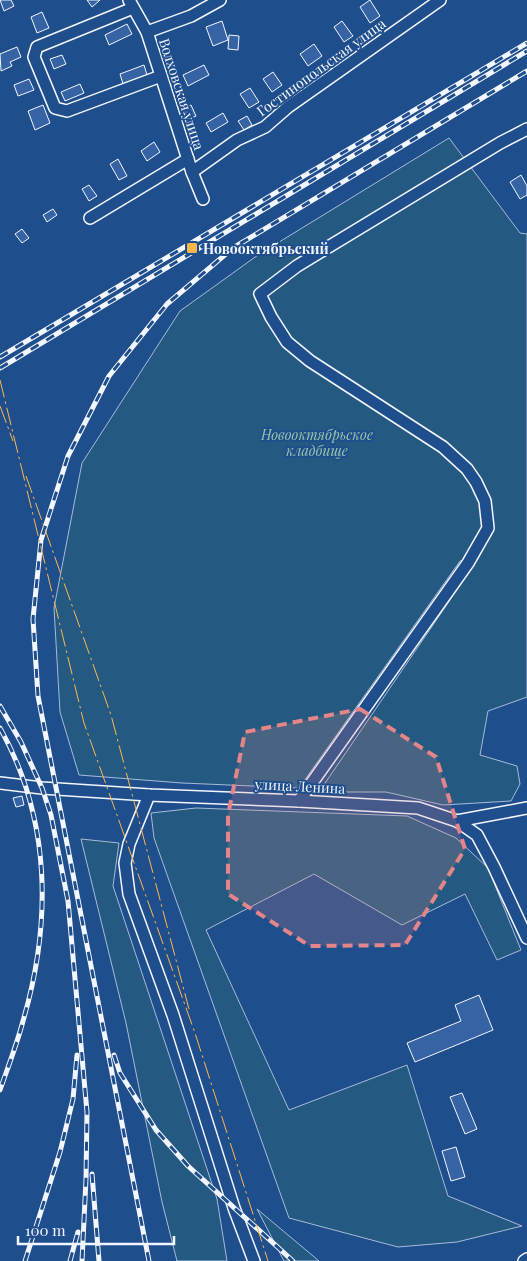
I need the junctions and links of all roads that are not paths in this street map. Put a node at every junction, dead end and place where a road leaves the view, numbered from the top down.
1 (220, 0) edge
2 (440, 0) edge
3 (131, 4) edge
4 (147, 32) junction
5 (161, 76) junction
6 (527, 129) edge
7 (188, 159) junction
8 (192, 172) junction
9 (203, 199) dead end
10 (90, 218) dead end
11 (0, 783) edge
12 (149, 795) junction
13 (299, 801) junction
14 (527, 808) edge
15 (457, 821) junction
16 (527, 938) edge
17 (527, 1259) edge
18 (254, 1261) edge
19 (524, 1261) edge

1 - 4 street
2 - 8 street, Гостинопольская улица
3 - 4 street, Волховская улица
3 - 5 street
4 - 5 street, Волховская улица
5 - 7 street, Волховская улица
6 - 13 street
7 - 8 street, Волховская улица
7 - 10 street
8 - 9 street, Волховская улица
11 - 12 street, улица Ленина
12 - 13 street, улица Ленина
12 - 18 street
13 - 15 street, улица Ленина
14 - 15 street
15 - 16 street, улица Ленина
17 - 19 street

